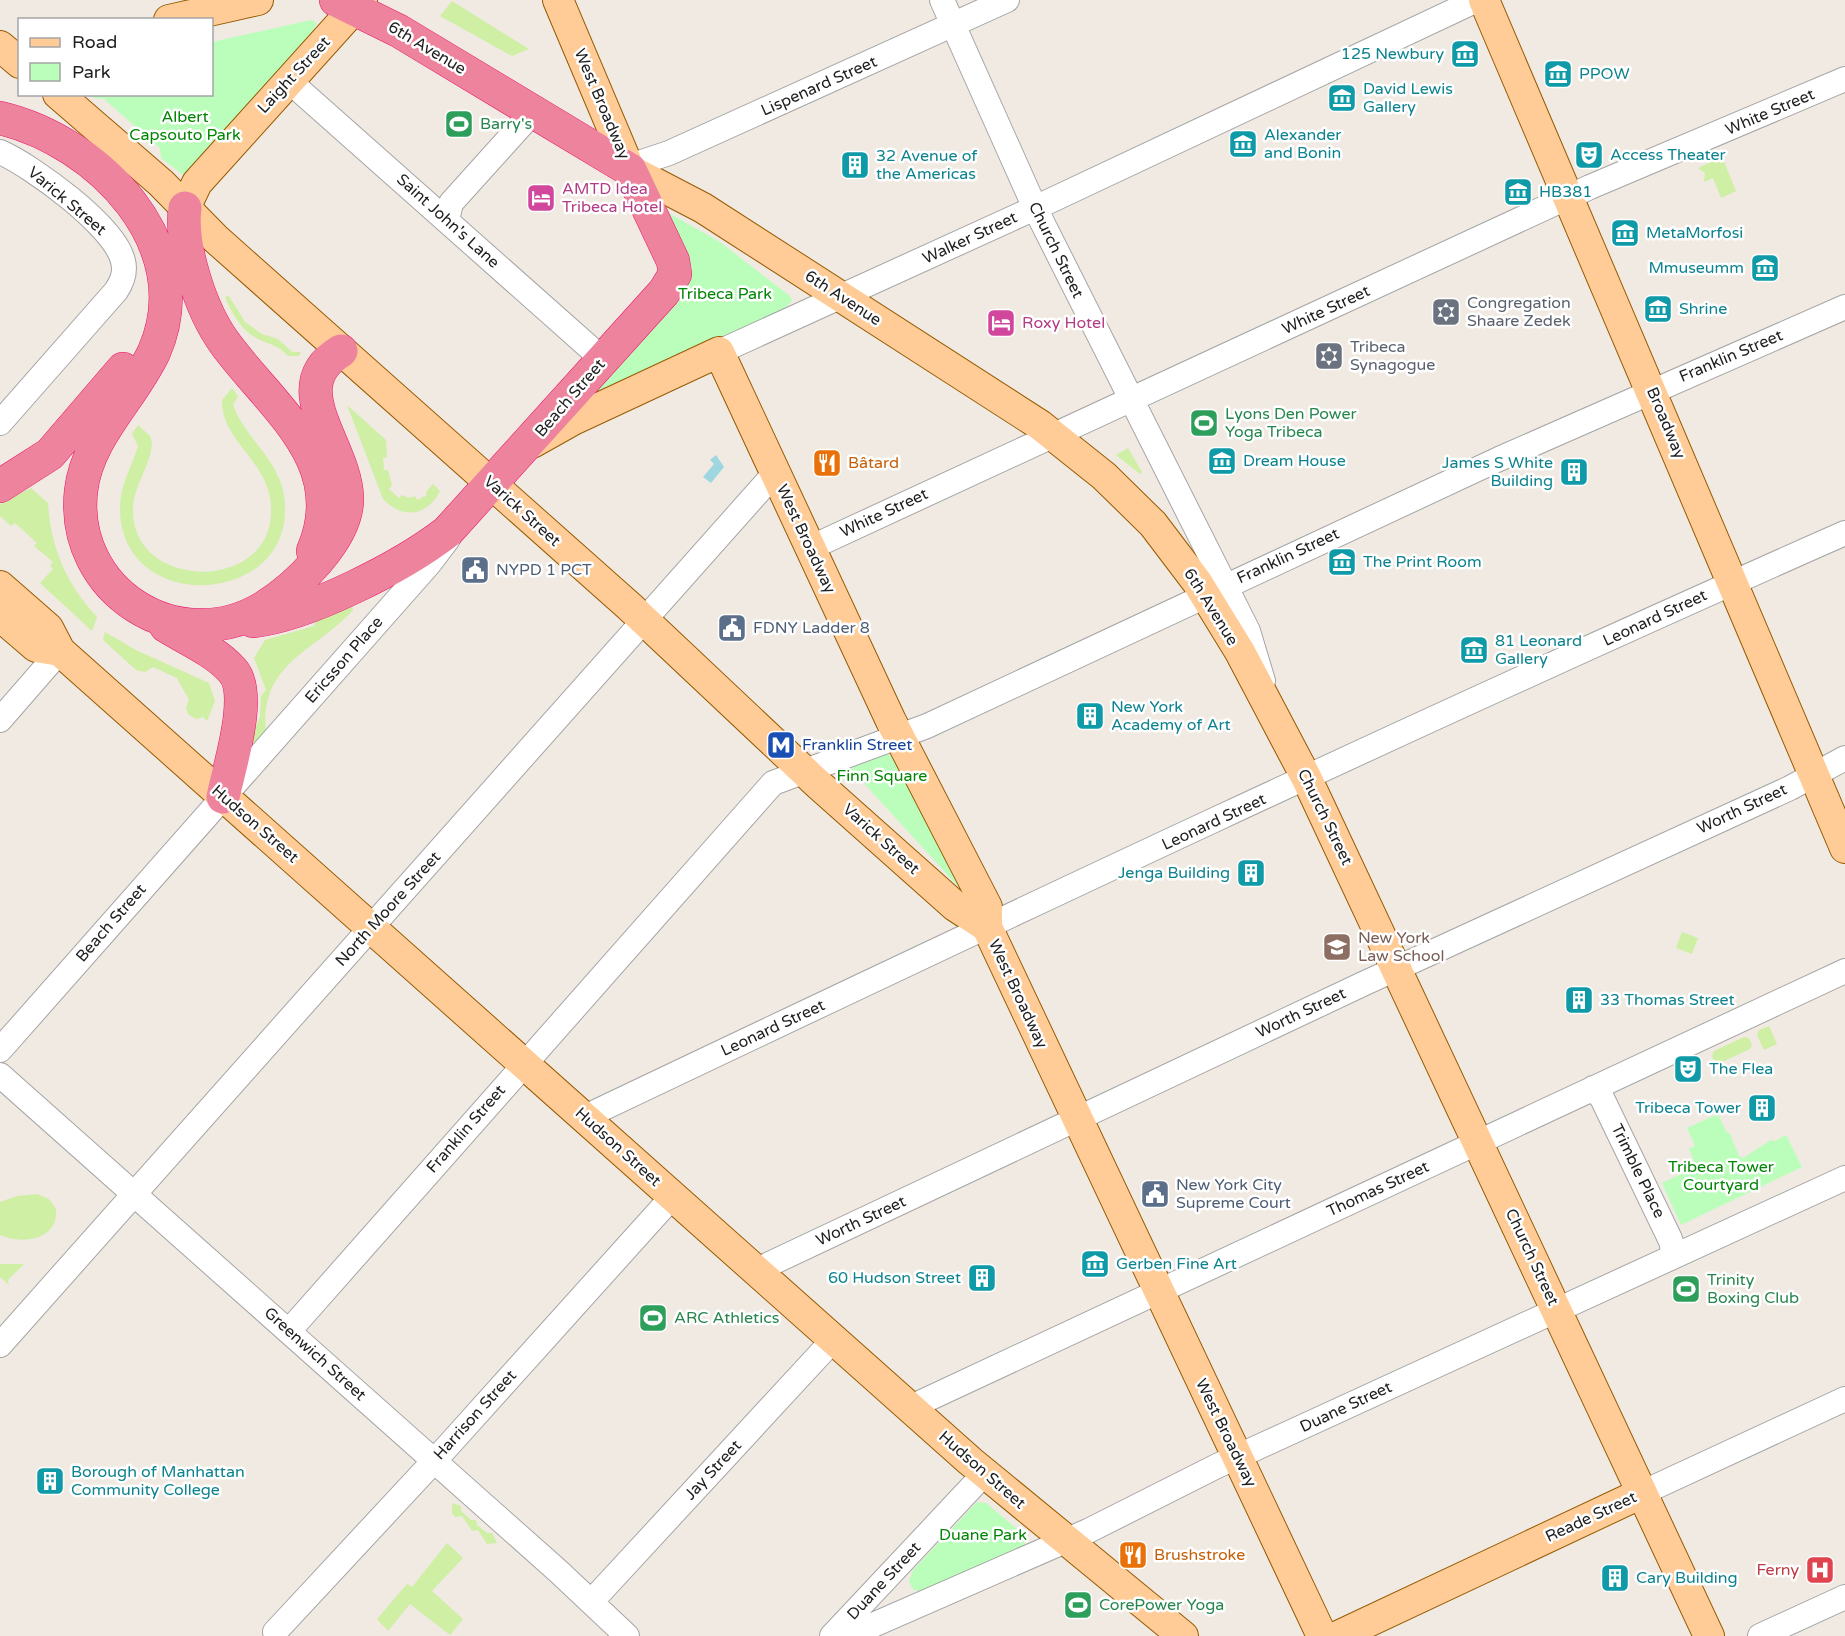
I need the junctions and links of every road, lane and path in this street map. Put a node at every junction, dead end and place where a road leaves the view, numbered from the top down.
1 (258, 0) edge
2 (558, 0) edge
3 (942, 0) edge
4 (1007, 0) edge
5 (1477, 0) edge
6 (1484, 0) edge
7 (351, 3) edge
8 (178, 18) edge
9 (953, 25) junction
10 (1845, 79) edge
11 (288, 80) junction
12 (60, 96) edge
13 (533, 112) junction
14 (0, 118) edge
15 (0, 152) edge
16 (630, 170) junction
17 (1568, 198) junction
18 (185, 208) junction
19 (1035, 208) junction
20 (447, 220) junction
21 (675, 274) joint
22 (164, 284) junction
23 (841, 298) junction
24 (1845, 307) edge
25 (341, 351) junction
26 (719, 352) junction
27 (597, 367) junction
28 (1652, 390) junction
29 (1131, 400) junction
30 (0, 423) edge
31 (1055, 435) junction
32 (529, 445) junction
33 (775, 473) junction
34 (493, 484) junction
35 (0, 486) edge
36 (461, 519) junction
37 (1845, 533) edge
38 (810, 548) junction
39 (1733, 582) junction
40 (291, 585) junction
41 (0, 586) edge
42 (1216, 590) junction
43 (137, 608) junction
44 (0, 616) edge
45 (234, 621) junction
46 (644, 621) junction
47 (60, 651) junction
48 (1264, 695) joint
49 (0, 720) edge
50 (899, 737) junction
51 (1845, 758) edge
52 (804, 771) junction
53 (1813, 774) junction
54 (1307, 779) junction
55 (223, 797) junction
56 (1845, 848) edge
57 (372, 927) junction
58 (987, 927) junction
59 (1397, 968) junction
60 (1845, 971) edge
61 (0, 1050) edge
62 (524, 1063) junction
63 (0, 1075) edge
64 (1593, 1088) junction
65 (585, 1117) junction
66 (1078, 1118) junction
67 (1478, 1142) junction
68 (1845, 1178) edge
69 (134, 1194) junction
70 (673, 1196) junction
71 (1670, 1258) junction
72 (757, 1270) junction
73 (1159, 1291) junction
74 (1558, 1310) junction
75 (289, 1332) junction
76 (834, 1339) junction
77 (0, 1345) edge
78 (1845, 1399) edge
79 (911, 1407) junction
80 (1237, 1457) junction
81 (435, 1461) junction
82 (985, 1473) junction
83 (1642, 1493) junction
84 (1065, 1541) junction
85 (1845, 1597) edge
86 (591, 1602) junction
87 (275, 1632) dead end
88 (627, 1636) edge
89 (832, 1636) edge
90 (848, 1636) edge
91 (1183, 1636) edge
92 (1322, 1636) edge
93 (1338, 1636) edge
94 (1709, 1636) edge
95 (1760, 1636) edge

1 - 8 main road
2 - 16 main road, West Broadway
3 - 9 street, Church Street
4 - 9 street, Lispenard Street
5 - 19 street, Walker Street
6 - 17 main road, Broadway
7 - 11 main road, Laight Street
7 - 13 highway, 6th Avenue
9 - 16 street, Lispenard Street
9 - 19 street, Church Street
10 - 17 street, White Street
11 - 18 main road, Laight Street
11 - 20 street, Saint John's Lane
12 - 18 main road, Varick Street
13 - 16 highway, 6th Avenue
13 - 20 street
14 - 22 highway
15 - 30 street, Varick Street
16 - 21 highway, West Broadway
16 - 23 main road, 6th Avenue
17 - 28 main road, Broadway
17 - 29 street, White Street
18 - 25 main road, Varick Street
18 - 40 highway
19 - 23 street, Walker Street
19 - 29 street, Church Street
20 - 27 street, Saint John's Lane
21 - 27 highway, Beach Street
22 - 35 highway
22 - 43 highway
23 - 26 street, Walker Street
23 - 31 main road, 6th Avenue
24 - 28 street, Franklin Street
25 - 34 main road, Varick Street
25 - 40 highway
26 - 32 main road, Walker Street
26 - 33 main road, West Broadway
27 - 32 highway, Beach Street
28 - 39 main road, Broadway
28 - 42 street, Franklin Street
29 - 31 street, White Street
29 - 42 street, Church Street
31 - 38 street, White Street
31 - 42 main road, 6th Avenue
32 - 34 highway, Beach Street
33 - 38 main road, West Broadway
33 - 46 street, North Moore Street
34 - 36 highway, Beach Street
34 - 46 main road, Varick Street
36 - 45 highway, Beach Street
36 - 55 street, Ericsson Place
37 - 39 street, Leonard Street
38 - 50 main road, West Broadway
39 - 53 main road, Broadway
39 - 54 street, Leonard Street
40 - 45 highway
41 - 47 main road, Hudson Street
42 - 48 main road, 6th Avenue
42 - 50 street, Franklin Street
43 - 45 highway
43 - 55 highway
44 - 47 main road, Hudson Street
46 - 52 main road, Varick Street
46 - 57 street, North Moore Street
47 - 49 street
47 - 55 main road, Hudson Street
48 - 54 main road, Church Street
50 - 52 street, Franklin Street
50 - 58 main road, West Broadway
51 - 53 street, Worth Street
52 - 58 main road, Varick Street
52 - 62 street, Franklin Street
53 - 56 main road, Broadway
53 - 59 street, Worth Street
54 - 58 street, Leonard Street
54 - 59 main road, Church Street
55 - 57 main road, Hudson Street
55 - 61 street, Beach Street
57 - 62 main road, Hudson Street
57 - 69 street, North Moore Street
58 - 65 street, Leonard Street
58 - 66 main road, West Broadway
59 - 66 street, Worth Street
59 - 67 main road, Church Street
60 - 64 street, Thomas Street
62 - 65 main road, Hudson Street
62 - 75 street, Franklin Street
63 - 69 street, Greenwich Street
64 - 67 street, Thomas Street
64 - 71 street, Trimble Place
65 - 70 main road, Hudson Street
66 - 72 street, Worth Street
66 - 73 main road, West Broadway
67 - 73 street, Thomas Street
67 - 74 main road, Church Street
68 - 71 street, Duane Street
69 - 75 street, Greenwich Street
69 - 77 street, North Moore Street
70 - 72 main road, Hudson Street
70 - 81 street, Harrison Street
71 - 74 street, Duane Street
72 - 76 main road, Hudson Street
73 - 79 street, Thomas Street
73 - 80 main road, West Broadway
74 - 80 street, Duane Street
74 - 83 main road, Church Street
75 - 81 street, Greenwich Street
76 - 79 main road, Hudson Street
76 - 86 street, Jay Street
78 - 83 street, Reade Street
79 - 82 main road, Hudson Street
80 - 84 street, Duane Street
80 - 92 main road, West Broadway
81 - 86 street, Greenwich Street
81 - 87 street, Harrison Street
82 - 84 main road, Hudson Street
82 - 89 street, Duane Street
83 - 93 main road, Reade Street
83 - 94 main road, Church Street
84 - 90 street, Duane Street
84 - 91 main road, Hudson Street
85 - 95 street
86 - 88 street, Greenwich Street

